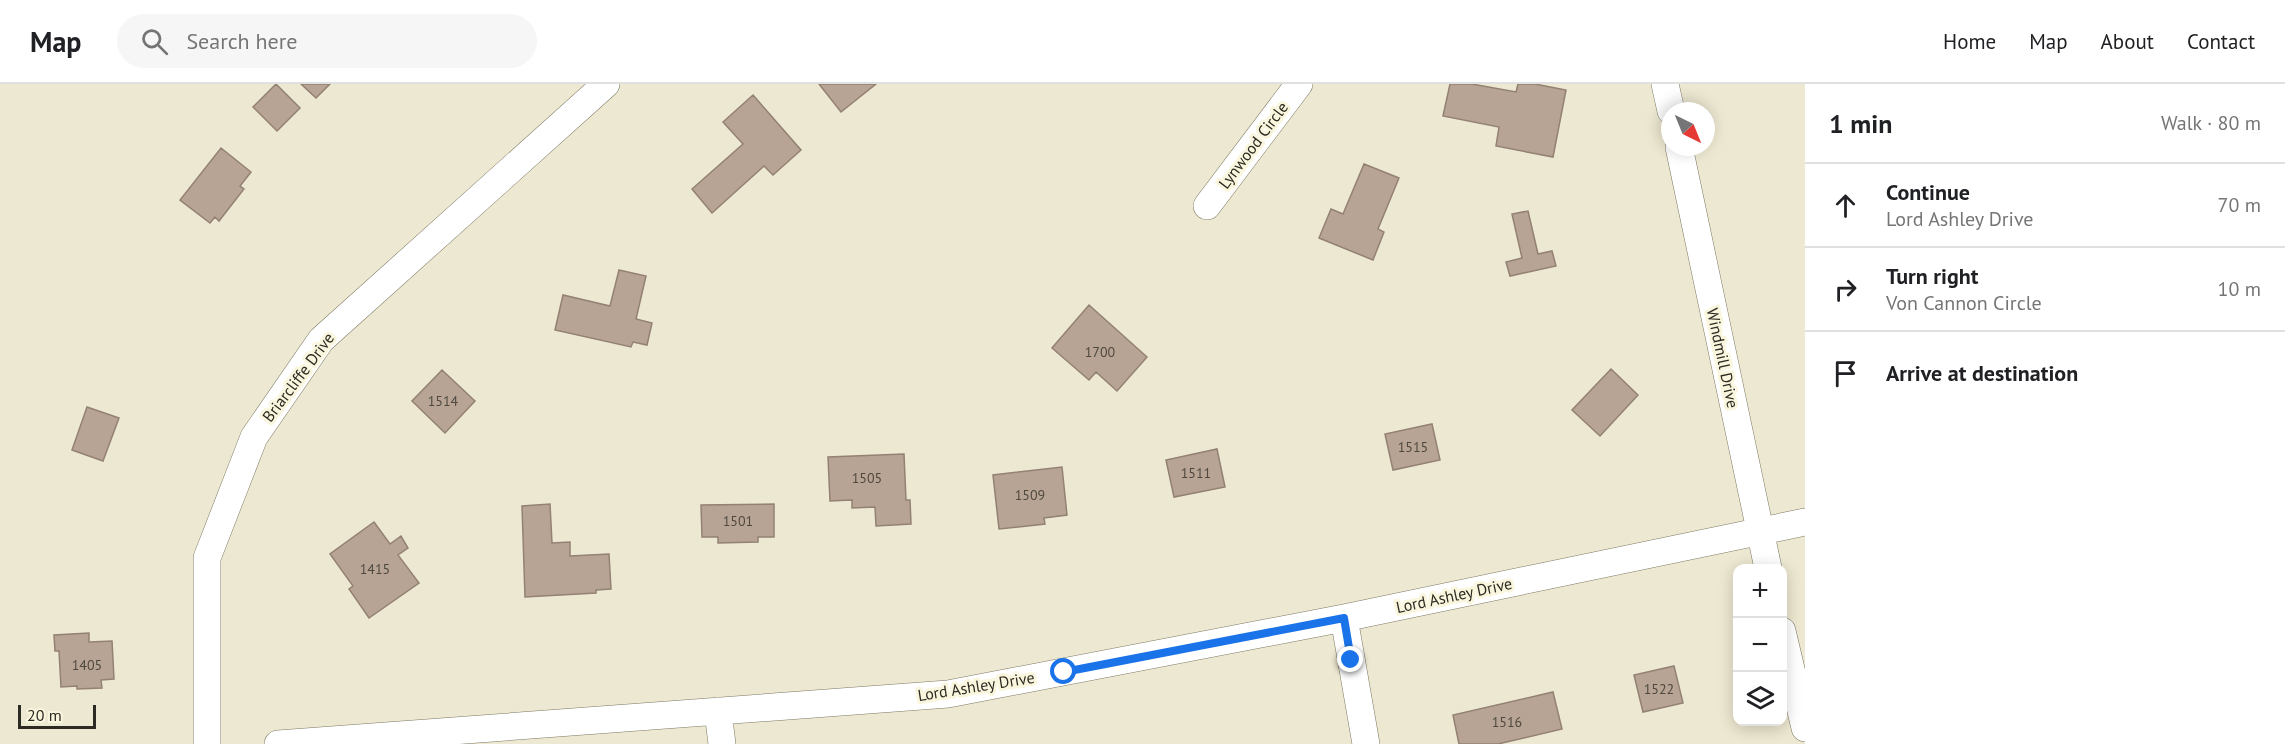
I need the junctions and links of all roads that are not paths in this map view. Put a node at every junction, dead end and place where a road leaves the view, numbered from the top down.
1 (606, 84) edge
2 (1299, 84) edge
3 (1665, 84) edge
4 (1669, 102) edge
5 (1681, 156) edge
6 (1207, 206) dead end
7 (1805, 522) edge
8 (1760, 531) junction
9 (1767, 564) edge
10 (1344, 618) junction
11 (1787, 652) edge
12 (718, 711) junction
13 (1805, 728) edge
14 (207, 744) edge
15 (278, 744) edge
16 (722, 744) edge
17 (1366, 744) edge

1 - 14 street, Briarcliffe Drive
2 - 6 street, Lynwood Circle
3 - 4 street
5 - 8 street, Windmill Drive
7 - 8 street, Lord Ashley Drive
8 - 9 street, Windmill Drive
8 - 10 street, Lord Ashley Drive
10 - 12 street, Lord Ashley Drive
10 - 17 street
11 - 13 street
12 - 15 street, Lord Ashley Drive
12 - 16 street

